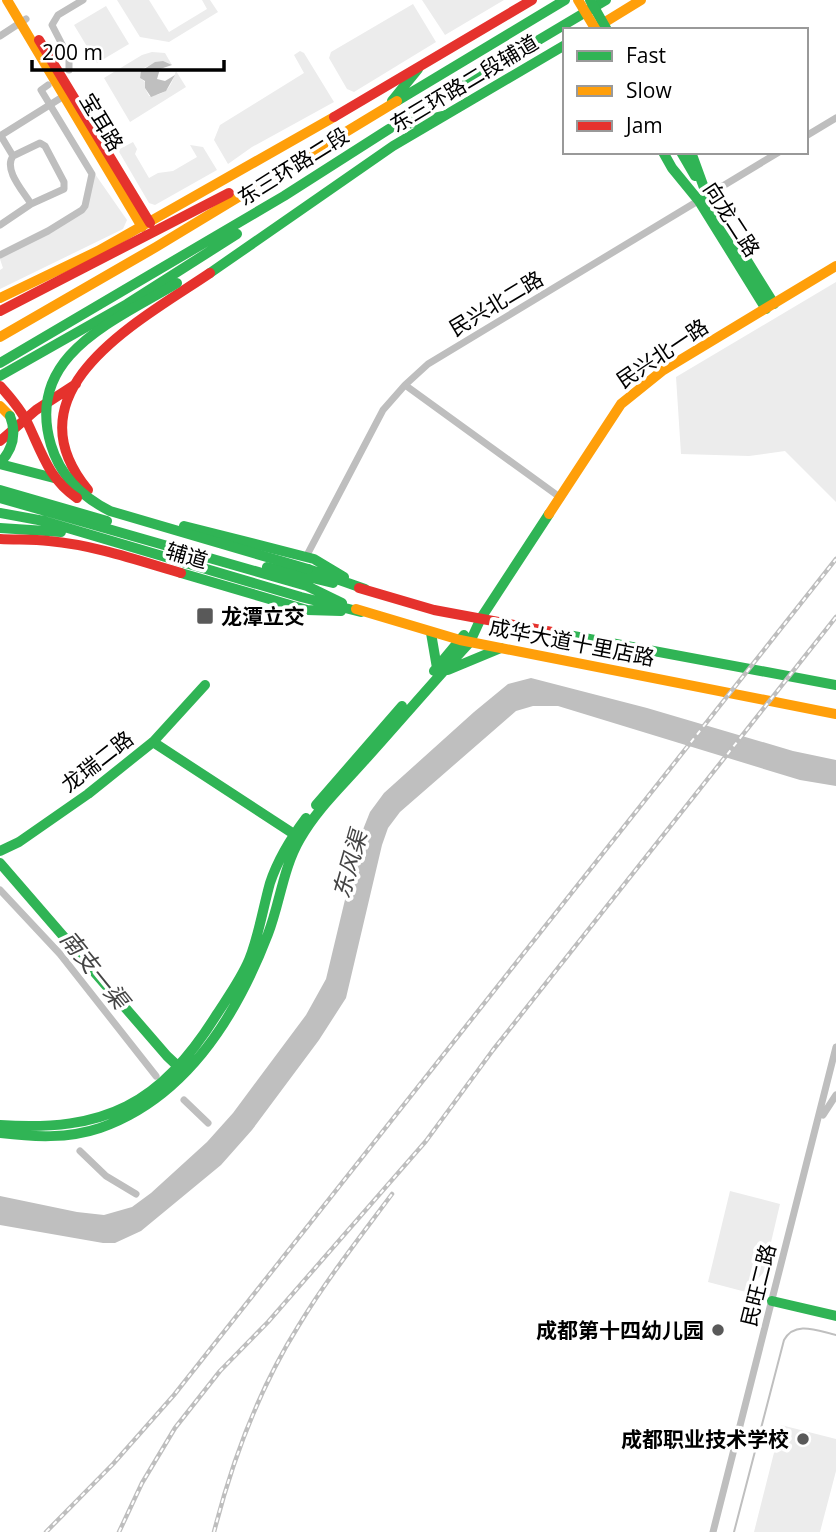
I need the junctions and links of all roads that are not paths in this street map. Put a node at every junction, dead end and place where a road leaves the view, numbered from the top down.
1 (7, 0) edge
2 (15, 0) edge
3 (532, 0) edge
4 (565, 0) edge
5 (578, 0) edge
6 (590, 0) edge
7 (606, 0) edge
8 (642, 0) edge
9 (611, 18) junction
10 (23, 21) junction
11 (592, 28) edge
12 (596, 28) edge
13 (606, 28) edge
14 (617, 28) edge
15 (0, 36) edge
16 (563, 46) edge
17 (418, 69) junction
18 (63, 97) junction
19 (385, 110) junction
20 (442, 116) junction
21 (836, 118) edge
22 (389, 129) junction
23 (808, 135) edge
24 (0, 136) edge
25 (664, 154) edge
26 (671, 154) edge
27 (682, 154) edge
28 (692, 154) edge
29 (776, 154) edge
30 (13, 156) junction
31 (269, 177) junction
32 (284, 196) junction
33 (703, 199) junction
34 (31, 205) junction
35 (0, 225) edge
36 (146, 228) junction
37 (836, 266) edge
38 (174, 280) junction
39 (0, 298) edge
40 (770, 306) junction
41 (0, 309) edge
42 (0, 337) edge
43 (0, 363) edge
44 (0, 376) edge
45 (77, 384) junction
46 (405, 385) junction
47 (0, 386) edge
48 (0, 406) edge
49 (0, 441) edge
50 (0, 463) edge
51 (0, 490) edge
52 (89, 492) junction
53 (0, 498) edge
54 (561, 498) junction
55 (110, 511) junction
56 (0, 513) edge
57 (0, 528) edge
58 (89, 534) junction
59 (0, 539) edge
60 (306, 578) junction
61 (361, 612) junction
62 (481, 618) junction
63 (430, 633) junction
64 (465, 641) junction
65 (501, 648) junction
66 (439, 670) junction
67 (205, 685) dead end
68 (836, 685) edge
69 (836, 713) edge
70 (153, 742) junction
71 (297, 836) junction
72 (0, 851) edge
73 (0, 863) edge
74 (836, 1047) edge
75 (182, 1070) junction
76 (836, 1096) edge
77 (818, 1123) junction
78 (0, 1125) edge
79 (0, 1133) edge
80 (80, 1151) dead end
81 (136, 1194) dead end
82 (772, 1301) junction
83 (836, 1316) edge
84 (713, 1532) edge

1 - 10 main road, 宝耳路
2 - 10 main road, 宝耳路
3 - 17 main road, 东三环路二段辅道
4 - 19 main road, 东三环路二段
5 - 11 main road, bridge
6 - 13 main road, bridge
7 - 22 main road, 东三环路二段
8 - 9 main road
9 - 12 main road
9 - 14 main road
10 - 15 street
10 - 18 main road, 宝耳路
16 - 20 main road, 东三环路二段辅道
17 - 19 main road
17 - 36 main road, 东三环路二段辅道
18 - 24 street
18 - 36 main road, 宝耳路
19 - 31 main road, 东三环路二段
20 - 22 main road
20 - 45 main road, 东三环路二段辅道
21 - 23 street
22 - 32 main road, 东三环路二段
24 - 30 street
25 - 33 main road, 向龙二路
26 - 33 main road
27 - 33 main road
28 - 33 main road, 向龙二路
29 - 33 street, 民兴北二路
30 - 34 street
30 - 34 street
31 - 36 main road
31 - 42 main road, 东三环路二段
32 - 38 main road
32 - 43 main road, 东三环路二段
33 - 40 main road, 向龙二路
33 - 46 street, 民兴北二路
34 - 35 street
36 - 39 main road, 东三环路二段辅道
36 - 41 main road
37 - 40 main road, 民兴北一路
38 - 44 main road
38 - 55 main road, bridge
40 - 54 main road, 民兴北一路
45 - 49 main road
45 - 52 main road, 东三环路二段辅道
46 - 54 street
46 - 60 street, 民兴北二路
47 - 55 main road, bridge
48 - 50 main road, bridge
50 - 52 main road
51 - 60 main road
52 - 60 main road
53 - 60 main road
54 - 62 main road, 民兴北一路
55 - 60 main road, bridge
56 - 58 main road
57 - 58 main road
58 - 60 main road
59 - 61 main road, 辅道
60 - 61 main road
60 - 62 main road, 成华大道十里店路
61 - 63 main road, 成华大道十里店路
62 - 64 main road, 民兴北一路
62 - 68 main road, 成华大道十里店路
63 - 64 main road, 成华大道十里店路
63 - 66 main road
64 - 65 main road, 成华大道十里店路
64 - 66 main road, 民兴北一路
65 - 66 main road
65 - 69 main road, 成华大道十里店路
66 - 71 main road, 民兴北一路
67 - 70 main road, 龙瑞二路
70 - 71 main road
70 - 72 main road, 龙瑞二路
71 - 75 main road, 民兴北一路
73 - 75 main road
74 - 77 street, 民旺二路
75 - 78 main road
75 - 79 main road
76 - 77 street
77 - 82 street, 民旺二路
80 - 81 street
82 - 83 main road
82 - 84 street, 民旺二路

